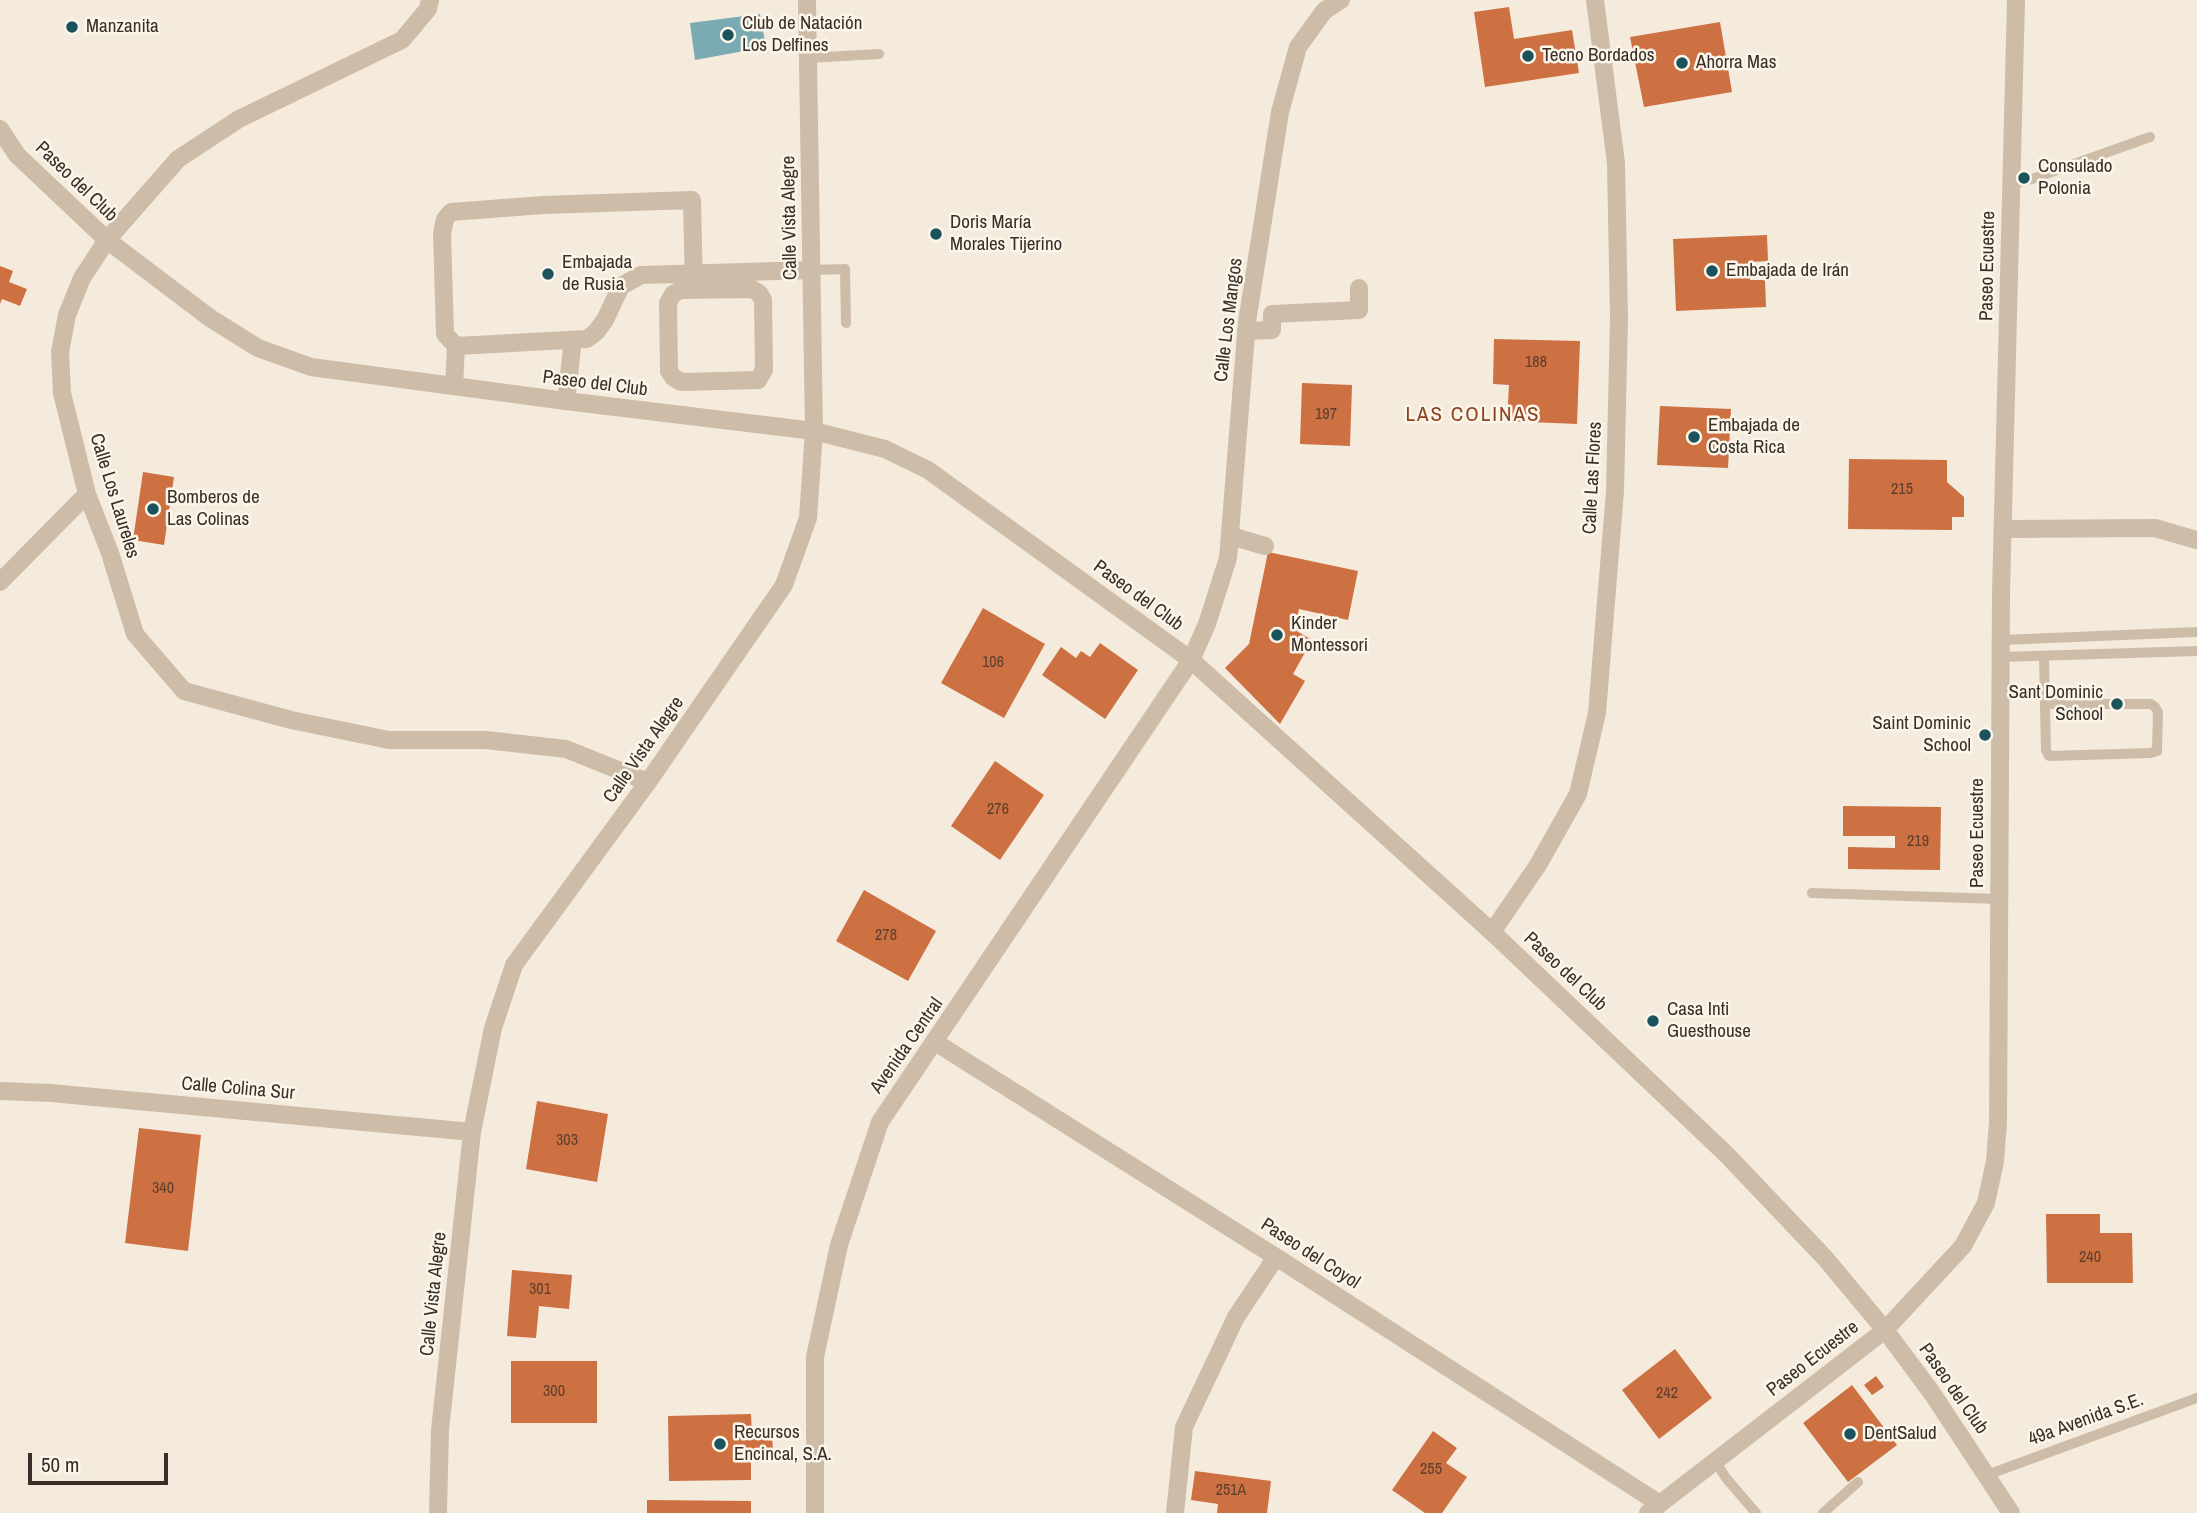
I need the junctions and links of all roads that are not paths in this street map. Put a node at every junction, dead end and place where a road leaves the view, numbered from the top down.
1 (430, 0) edge
2 (807, 0) edge
3 (1341, 0) edge
4 (1595, 0) edge
5 (2016, 0) edge
6 (879, 54) dead end
7 (808, 58) junction
8 (0, 129) edge
9 (2150, 137) dead end
10 (2011, 184) junction
11 (107, 240) junction
12 (812, 270) junction
13 (695, 281) junction
14 (1359, 288) dead end
15 (846, 323) dead end
16 (1246, 331) junction
17 (573, 340) junction
18 (456, 346) junction
19 (454, 386) junction
20 (566, 401) junction
21 (814, 431) junction
22 (87, 494) junction
23 (2004, 529) junction
24 (1231, 536) junction
25 (2197, 540) edge
26 (1265, 546) dead end
27 (0, 582) edge
28 (2197, 632) edge
29 (2183, 633) junction
30 (2120, 636) junction
31 (2001, 649) junction
32 (2183, 651) junction
33 (2197, 651) edge
34 (2121, 653) junction
35 (2044, 656) junction
36 (1192, 660) junction
37 (2045, 704) junction
38 (648, 782) junction
39 (1812, 893) dead end
40 (1999, 899) junction
41 (1492, 932) junction
42 (935, 1042) junction
43 (0, 1091) edge
44 (472, 1132) junction
45 (1276, 1257) junction
46 (1885, 1331) junction
47 (2197, 1398) edge
48 (1715, 1461) junction
49 (1987, 1475) junction
50 (1858, 1482) dead end
51 (1654, 1509) edge
52 (438, 1513) edge
53 (815, 1513) edge
54 (1175, 1513) edge
55 (1756, 1513) edge
56 (1823, 1513) edge
57 (2011, 1513) edge

1 - 11 street, Calle Los Laureles
2 - 7 street, Calle Vista Alegre
3 - 16 street, Calle Los Mangos
4 - 41 street, Calle Las Flores
5 - 10 street, Paseo Ecuestre
6 - 7 lane
7 - 12 street, Calle Vista Alegre
8 - 11 street, Paseo del Club
9 - 10 lane
10 - 23 street, Paseo Ecuestre
11 - 19 street, Paseo del Club
11 - 22 street, Calle Los Laureles
12 - 13 street
12 - 15 lane
12 - 21 street, Calle Vista Alegre
13 - 13 street
13 - 17 street
13 - 18 street
14 - 16 street
16 - 24 street, Calle Los Mangos
17 - 18 street
17 - 20 street
18 - 19 street
19 - 20 street, Paseo del Club
20 - 21 street, Paseo del Club
21 - 36 street, Paseo del Club
21 - 38 street, Calle Vista Alegre
22 - 27 street
22 - 38 street, Calle Los Laureles
23 - 25 street
23 - 31 street, Paseo Ecuestre
24 - 26 street
24 - 36 street, Calle Los Mangos
28 - 29 lane
29 - 30 lane
29 - 32 lane
30 - 31 lane
30 - 34 lane
31 - 35 lane
31 - 40 street, Paseo Ecuestre
32 - 33 lane
32 - 34 lane
34 - 35 lane
35 - 37 lane
36 - 41 street, Paseo del Club
36 - 42 street, Avenida Central
37 - 37 lane
38 - 44 street, Calle Vista Alegre
39 - 40 lane
40 - 46 street, Paseo Ecuestre
41 - 46 street, Paseo del Club
42 - 45 street, Paseo del Coyol
42 - 53 street, Avenida Central
43 - 44 street, Calle Colina Sur
44 - 52 street, Calle Vista Alegre
45 - 51 street, Paseo del Coyol
45 - 54 street
46 - 48 street, Paseo Ecuestre
46 - 49 street, Paseo del Club
47 - 49 lane, 49a Avenida S.E.
48 - 51 street, Paseo Ecuestre
48 - 55 lane
49 - 57 street, Paseo del Club
50 - 56 lane

